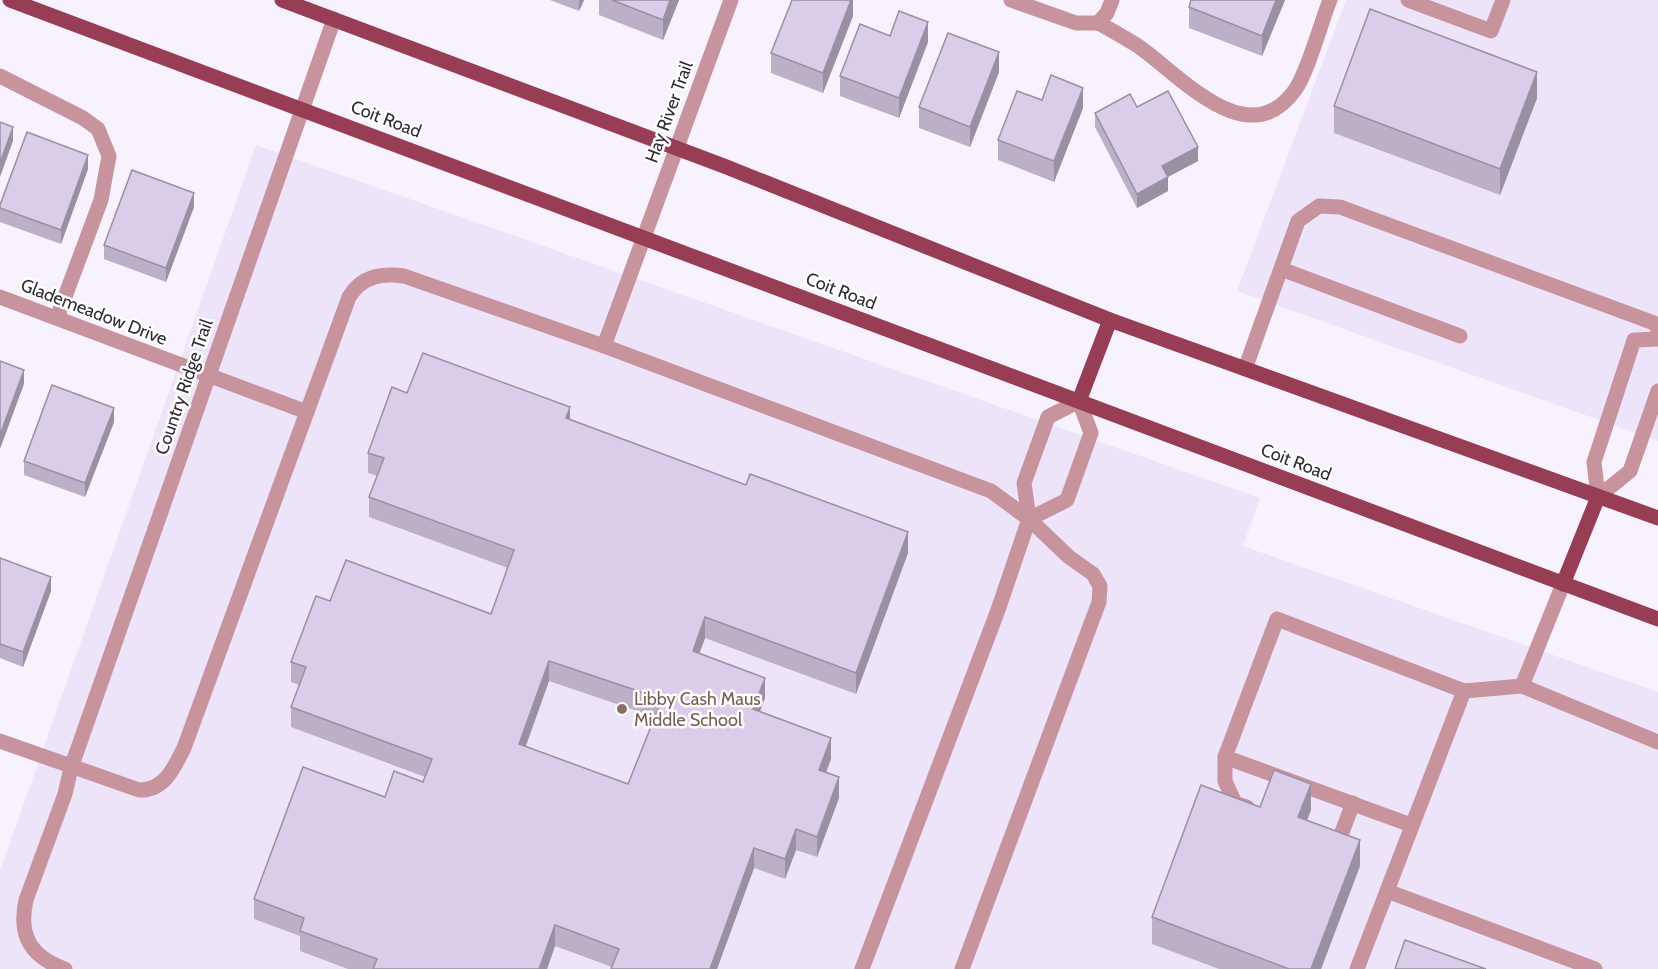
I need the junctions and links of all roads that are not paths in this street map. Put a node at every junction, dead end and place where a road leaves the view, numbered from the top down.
1 (10, 0) edge
2 (282, 0) edge
3 (731, 0) edge
4 (1011, 0) edge
5 (1112, 0) edge
6 (1330, 0) edge
7 (1408, 0) edge
8 (1503, 0) edge
9 (334, 19) junction
10 (1098, 23) junction
11 (0, 76) edge
12 (302, 108) junction
13 (676, 147) junction
14 (643, 238) junction
15 (1281, 270) junction
16 (0, 297) edge
17 (57, 318) junction
18 (1110, 320) junction
19 (1658, 328) edge
20 (1460, 336) dead end
21 (1658, 339) edge
22 (604, 346) junction
23 (1245, 369) junction
24 (208, 376) junction
25 (1658, 392) edge
26 (1079, 401) junction
27 (307, 412) junction
28 (1598, 497) junction
29 (1658, 518) edge
30 (1029, 519) junction
31 (1563, 584) junction
32 (1658, 619) edge
33 (1522, 687) junction
34 (1464, 691) junction
35 (0, 741) edge
36 (1658, 742) edge
37 (1225, 757) junction
38 (71, 768) junction
39 (1353, 803) junction
40 (1257, 810) edge
41 (1411, 825) junction
42 (1313, 831) edge
43 (1387, 891) junction
44 (65, 969) edge
45 (862, 969) edge
46 (962, 969) edge
47 (1358, 969) edge
48 (1594, 969) edge

1 - 12 main road, Coit Road
2 - 9 main road
3 - 13 street, Hay River Trail
4 - 10 street
5 - 10 street
6 - 10 street
7 - 8 street
9 - 12 street, Country Ridge Trail
9 - 13 main road
11 - 17 street
12 - 14 main road, Coit Road
12 - 24 street, Country Ridge Trail
13 - 14 street, Hay River Trail
13 - 18 main road
14 - 22 street, Hay River Trail
14 - 26 main road, Coit Road
15 - 19 street
15 - 20 street
15 - 23 street
16 - 17 street, Glademeadow Drive
17 - 24 street, Glademeadow Drive
18 - 23 main road
18 - 26 main road
21 - 28 street
22 - 27 street
22 - 30 street
23 - 28 main road
24 - 27 street, Glademeadow Drive
24 - 38 street, Country Ridge Trail
25 - 28 street
26 - 30 street
26 - 30 street
26 - 31 main road, Coit Road
27 - 38 street
28 - 29 main road
28 - 31 main road
30 - 45 street
30 - 46 street
31 - 32 main road, Coit Road
31 - 33 street
33 - 34 street
33 - 36 street
34 - 37 street
34 - 41 street
35 - 38 street
37 - 39 street
37 - 40 street
38 - 44 street, Country Ridge Trail
39 - 41 street
39 - 42 street
41 - 43 street
43 - 47 street
43 - 48 street

